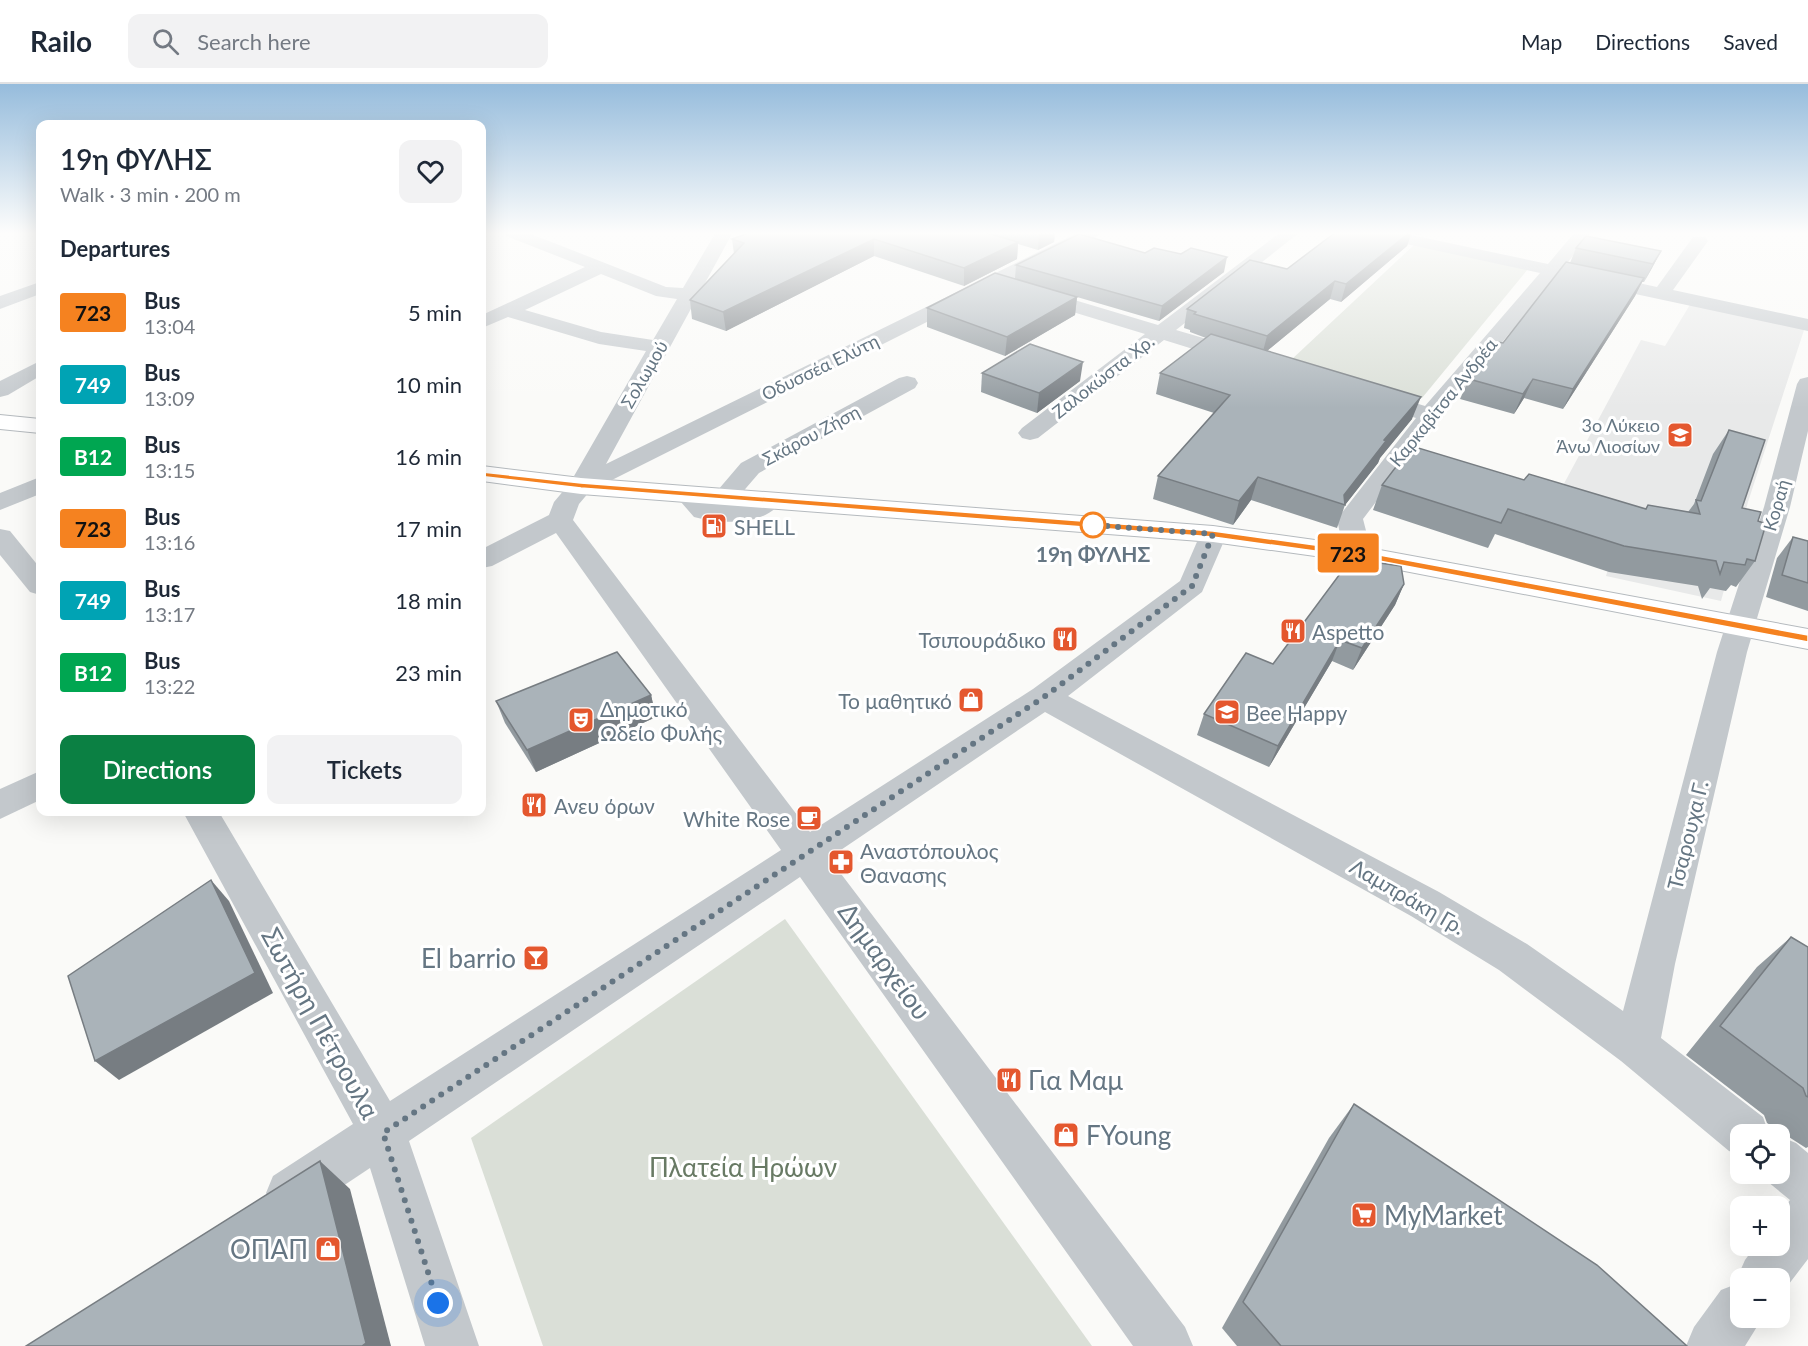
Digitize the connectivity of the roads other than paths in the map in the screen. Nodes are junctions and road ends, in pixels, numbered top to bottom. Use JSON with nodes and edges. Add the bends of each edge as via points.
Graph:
{"nodes":[{"id":1,"x":32,"y":291,"type":"edge"},
{"id":2,"x":547,"y":291,"type":"edge"},
{"id":3,"x":660,"y":291,"type":"edge"},
{"id":4,"x":691,"y":291,"type":"edge"},
{"id":5,"x":972,"y":291,"type":"edge"},
{"id":6,"x":1025,"y":291,"type":"edge"},
{"id":7,"x":1213,"y":291,"type":"edge"},
{"id":8,"x":1534,"y":291,"type":"edge"},
{"id":9,"x":1652,"y":291,"type":"edge"},
{"id":10,"x":1662,"y":293,"type":"joint"},
{"id":11,"x":689,"y":294,"type":"junction"},
{"id":12,"x":0,"y":303,"type":"edge"},
{"id":13,"x":505,"y":310,"type":"junction"},
{"id":14,"x":486,"y":320,"type":"edge"},
{"id":15,"x":1808,"y":325,"type":"edge"},
{"id":16,"x":1160,"y":331,"type":"junction"},
{"id":17,"x":659,"y":347,"type":"junction"},
{"id":18,"x":1261,"y":363,"type":"edge"},
{"id":19,"x":36,"y":369,"type":"edge"},
{"id":20,"x":907,"y":384,"type":"dead end"},
{"id":21,"x":1808,"y":384,"type":"edge"},
{"id":22,"x":0,"y":390,"type":"edge"},
{"id":23,"x":1351,"y":390,"type":"edge"},
{"id":24,"x":1430,"y":415,"type":"junction"},
{"id":25,"x":0,"y":422,"type":"edge"},
{"id":26,"x":36,"y":426,"type":"edge"},
{"id":27,"x":1030,"y":433,"type":"dead end"},
{"id":28,"x":486,"y":474,"type":"edge"},
{"id":29,"x":581,"y":486,"type":"junction"},
{"id":30,"x":36,"y":487,"type":"edge"},
{"id":31,"x":687,"y":494,"type":"junction"},
{"id":32,"x":725,"y":497,"type":"junction"},
{"id":33,"x":770,"y":500,"type":"junction"},
{"id":34,"x":0,"y":501,"type":"edge"},
{"id":35,"x":560,"y":520,"type":"junction"},
{"id":36,"x":1213,"y":534,"type":"junction"},
{"id":37,"x":0,"y":537,"type":"edge"},
{"id":38,"x":1358,"y":554,"type":"junction"},
{"id":39,"x":486,"y":558,"type":"edge"},
{"id":40,"x":36,"y":581,"type":"edge"},
{"id":41,"x":1740,"y":624,"type":"junction"},
{"id":42,"x":1808,"y":639,"type":"edge"},
{"id":43,"x":1044,"y":697,"type":"junction"},
{"id":44,"x":36,"y":786,"type":"edge"},
{"id":45,"x":0,"y":805,"type":"edge"},
{"id":46,"x":203,"y":816,"type":"edge"},
{"id":47,"x":808,"y":855,"type":"junction"},
{"id":48,"x":1637,"y":1046,"type":"junction"},
{"id":49,"x":1734,"y":1124,"type":"edge"},
{"id":50,"x":383,"y":1133,"type":"junction"},
{"id":51,"x":1790,"y":1169,"type":"edge"},
{"id":52,"x":1808,"y":1183,"type":"edge"},
{"id":53,"x":263,"y":1210,"type":"edge"},
{"id":54,"x":1808,"y":1217,"type":"edge"},
{"id":55,"x":1770,"y":1268,"type":"edge"},
{"id":56,"x":1730,"y":1323,"type":"edge"},
{"id":57,"x":452,"y":1346,"type":"edge"},
{"id":58,"x":1166,"y":1346,"type":"edge"},
{"id":59,"x":1713,"y":1346,"type":"edge"}],
"edges":[{"from":1,"to":12,"type":"street"},
{"from":2,"to":13,"type":"street"},
{"from":3,"to":11,"type":"street"},
{"from":4,"to":11,"type":"street","name":"Σολωμού"},
{"from":5,"to":29,"type":"street","name":"Οδυσσέα Ελύτη"},
{"from":6,"to":16,"type":"street"},
{"from":7,"to":16,"type":"street","name":"Ζαλοκώστα Χρ."},
{"from":8,"to":24,"type":"street","name":"Καρκαβίτσα Ανδρέα"},
{"from":9,"to":10,"type":"street"},
{"from":10,"to":15,"type":"street"},
{"from":11,"to":17,"type":"street","name":"Σολωμού"},
{"from":13,"to":14,"type":"street"},
{"from":13,"to":17,"type":"street","via":[[599,338]]},
{"from":16,"to":18,"type":"street"},
{"from":16,"to":27,"type":"street","name":"Ζαλοκώστα Χρ."},
{"from":17,"to":29,"type":"street","name":"Σολωμού"},
{"from":19,"to":22,"type":"street"},
{"from":20,"to":32,"type":"street","name":"Σκάρου Ζήση","via":[[750,468]]},
{"from":21,"to":41,"type":"street","name":"Κοραή","via":[[1777,507]]},
{"from":23,"to":24,"type":"street"},
{"from":24,"to":38,"type":"street","name":"Καρκαβίτσα Ανδρέα","via":[[1350,519]]},
{"from":25,"to":26,"type":"main road"},
{"from":28,"to":29,"type":"main road"},
{"from":29,"to":31,"type":"main road"},
{"from":29,"to":35,"type":"street","name":"Σολωμού","via":[[567,502]]},
{"from":30,"to":34,"type":"street"},
{"from":31,"to":32,"type":"main road"},
{"from":31,"to":33,"type":"street","via":[[702,511],[752,513]]},
{"from":32,"to":33,"type":"main road"},
{"from":33,"to":36,"type":"main road"},
{"from":35,"to":39,"type":"street"},
{"from":35,"to":47,"type":"street","name":"Δημαρχείου"},
{"from":36,"to":38,"type":"main road"},
{"from":36,"to":43,"type":"street","via":[[1192,586]]},
{"from":37,"to":40,"type":"street"},
{"from":38,"to":41,"type":"main road"},
{"from":41,"to":42,"type":"main road"},
{"from":41,"to":48,"type":"street","name":"Τσαρουχα Γ."},
{"from":43,"to":47,"type":"street"},
{"from":43,"to":48,"type":"street","name":"Λαμπράκη Γρ.","via":[[1425,904],[1513,957]]},
{"from":44,"to":45,"type":"street"},
{"from":46,"to":50,"type":"street","name":"Σωτήρη Πέτρουλα"},
{"from":47,"to":50,"type":"street"},
{"from":47,"to":58,"type":"street","name":"Δημαρχείου"},
{"from":48,"to":49,"type":"street","name":"Λαμπράκη Γρ."},
{"from":50,"to":53,"type":"street"},
{"from":50,"to":57,"type":"street","name":"Σωτήρη Πέτρουλα"},
{"from":51,"to":52,"type":"street"},
{"from":54,"to":55,"type":"street"},
{"from":56,"to":59,"type":"street"}]}
